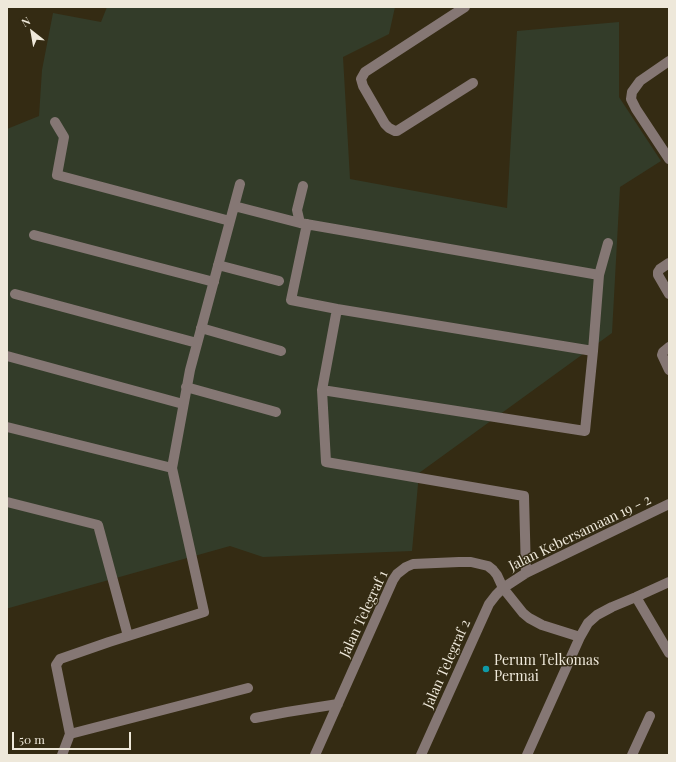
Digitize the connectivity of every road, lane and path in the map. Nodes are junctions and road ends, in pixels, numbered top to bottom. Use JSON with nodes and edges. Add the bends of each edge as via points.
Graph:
{"nodes":[{"id":1,"x":465,"y":7,"type":"edge"},
{"id":2,"x":669,"y":61,"type":"edge"},
{"id":3,"x":473,"y":83,"type":"dead end"},
{"id":4,"x":55,"y":122,"type":"dead end"},
{"id":5,"x":669,"y":159,"type":"edge"},
{"id":6,"x":240,"y":184,"type":"dead end"},
{"id":7,"x":303,"y":186,"type":"dead end"},
{"id":8,"x":234,"y":206,"type":"junction"},
{"id":9,"x":230,"y":221,"type":"junction"},
{"id":10,"x":304,"y":223,"type":"junction"},
{"id":11,"x":34,"y":235,"type":"dead end"},
{"id":12,"x":608,"y":243,"type":"dead end"},
{"id":13,"x":669,"y":262,"type":"edge"},
{"id":14,"x":218,"y":264,"type":"junction"},
{"id":15,"x":599,"y":275,"type":"junction"},
{"id":16,"x":214,"y":282,"type":"junction"},
{"id":17,"x":279,"y":282,"type":"dead end"},
{"id":18,"x":15,"y":294,"type":"dead end"},
{"id":19,"x":669,"y":294,"type":"edge"},
{"id":20,"x":337,"y":309,"type":"junction"},
{"id":21,"x":201,"y":328,"type":"junction"},
{"id":22,"x":197,"y":343,"type":"junction"},
{"id":23,"x":669,"y":347,"type":"edge"},
{"id":24,"x":281,"y":351,"type":"dead end"},
{"id":25,"x":593,"y":351,"type":"junction"},
{"id":26,"x":7,"y":356,"type":"edge"},
{"id":27,"x":669,"y":370,"type":"edge"},
{"id":28,"x":186,"y":387,"type":"junction"},
{"id":29,"x":322,"y":390,"type":"junction"},
{"id":30,"x":183,"y":404,"type":"junction"},
{"id":31,"x":276,"y":412,"type":"dead end"},
{"id":32,"x":7,"y":427,"type":"edge"},
{"id":33,"x":172,"y":468,"type":"junction"},
{"id":34,"x":7,"y":502,"type":"edge"},
{"id":35,"x":669,"y":504,"type":"edge"},
{"id":36,"x":526,"y":573,"type":"junction"},
{"id":37,"x":669,"y":582,"type":"edge"},
{"id":38,"x":503,"y":588,"type":"junction"},
{"id":39,"x":636,"y":598,"type":"junction"},
{"id":40,"x":128,"y":636,"type":"junction"},
{"id":41,"x":580,"y":637,"type":"junction"},
{"id":42,"x":669,"y":653,"type":"edge"},
{"id":43,"x":248,"y":688,"type":"dead end"},
{"id":44,"x":338,"y":704,"type":"junction"},
{"id":45,"x":650,"y":716,"type":"dead end"},
{"id":46,"x":255,"y":718,"type":"dead end"},
{"id":47,"x":70,"y":734,"type":"junction"},
{"id":48,"x":62,"y":755,"type":"edge"},
{"id":49,"x":315,"y":755,"type":"edge"},
{"id":50,"x":421,"y":755,"type":"edge"},
{"id":51,"x":528,"y":755,"type":"edge"},
{"id":52,"x":632,"y":755,"type":"edge"}],
"edges":[{"from":1,"to":3,"type":"street","via":[[365,72],[361,79],[385,124],[395,131]]},
{"from":2,"to":5,"type":"street","via":[[640,81],[632,92],[631,99]]},
{"from":4,"to":9,"type":"street","via":[[64,137],[57,175]]},
{"from":6,"to":8,"type":"street"},
{"from":7,"to":10,"type":"street","via":[[297,210]]},
{"from":8,"to":9,"type":"street"},
{"from":8,"to":10,"type":"street"},
{"from":9,"to":14,"type":"street"},
{"from":10,"to":15,"type":"street"},
{"from":10,"to":20,"type":"street","via":[[291,300]]},
{"from":11,"to":16,"type":"street"},
{"from":12,"to":15,"type":"street"},
{"from":13,"to":19,"type":"street","via":[[658,272]]},
{"from":14,"to":16,"type":"street"},
{"from":14,"to":17,"type":"street"},
{"from":15,"to":25,"type":"street"},
{"from":16,"to":21,"type":"street"},
{"from":18,"to":22,"type":"street"},
{"from":20,"to":25,"type":"street"},
{"from":20,"to":29,"type":"street"},
{"from":21,"to":22,"type":"street"},
{"from":21,"to":24,"type":"street"},
{"from":22,"to":28,"type":"street"},
{"from":23,"to":27,"type":"street","via":[[662,355]]},
{"from":25,"to":29,"type":"street","via":[[585,431]]},
{"from":26,"to":30,"type":"street"},
{"from":28,"to":30,"type":"street"},
{"from":28,"to":31,"type":"street"},
{"from":29,"to":36,"type":"street","via":[[326,462],[524,496]]},
{"from":30,"to":33,"type":"street"},
{"from":32,"to":33,"type":"street"},
{"from":33,"to":40,"type":"street","via":[[204,612]]},
{"from":34,"to":40,"type":"street","via":[[98,525]]},
{"from":35,"to":36,"type":"street","name":"Jalan Kebersamaan 19 - 2"},
{"from":36,"to":38,"type":"street","name":"Jalan Kebersamaan 19 - 2"},
{"from":37,"to":39,"type":"street"},
{"from":38,"to":41,"type":"street","name":"Jalan Telegraf 1","via":[[529,618],[542,625]]},
{"from":38,"to":44,"type":"street","name":"Jalan Telegraf 1","via":[[493,570],[488,566],[471,562],[413,564],[401,570],[393,580]]},
{"from":38,"to":50,"type":"street","name":"Jalan Telegraf 2","via":[[489,604]]},
{"from":39,"to":41,"type":"street","via":[[597,616],[588,623]]},
{"from":39,"to":42,"type":"street"},
{"from":40,"to":47,"type":"street","via":[[60,659],[56,665]]},
{"from":41,"to":51,"type":"street"},
{"from":43,"to":47,"type":"street"},
{"from":44,"to":46,"type":"street"},
{"from":44,"to":49,"type":"street","name":"Jalan Telegraf 1"},
{"from":45,"to":52,"type":"street"},
{"from":47,"to":48,"type":"street"}]}
